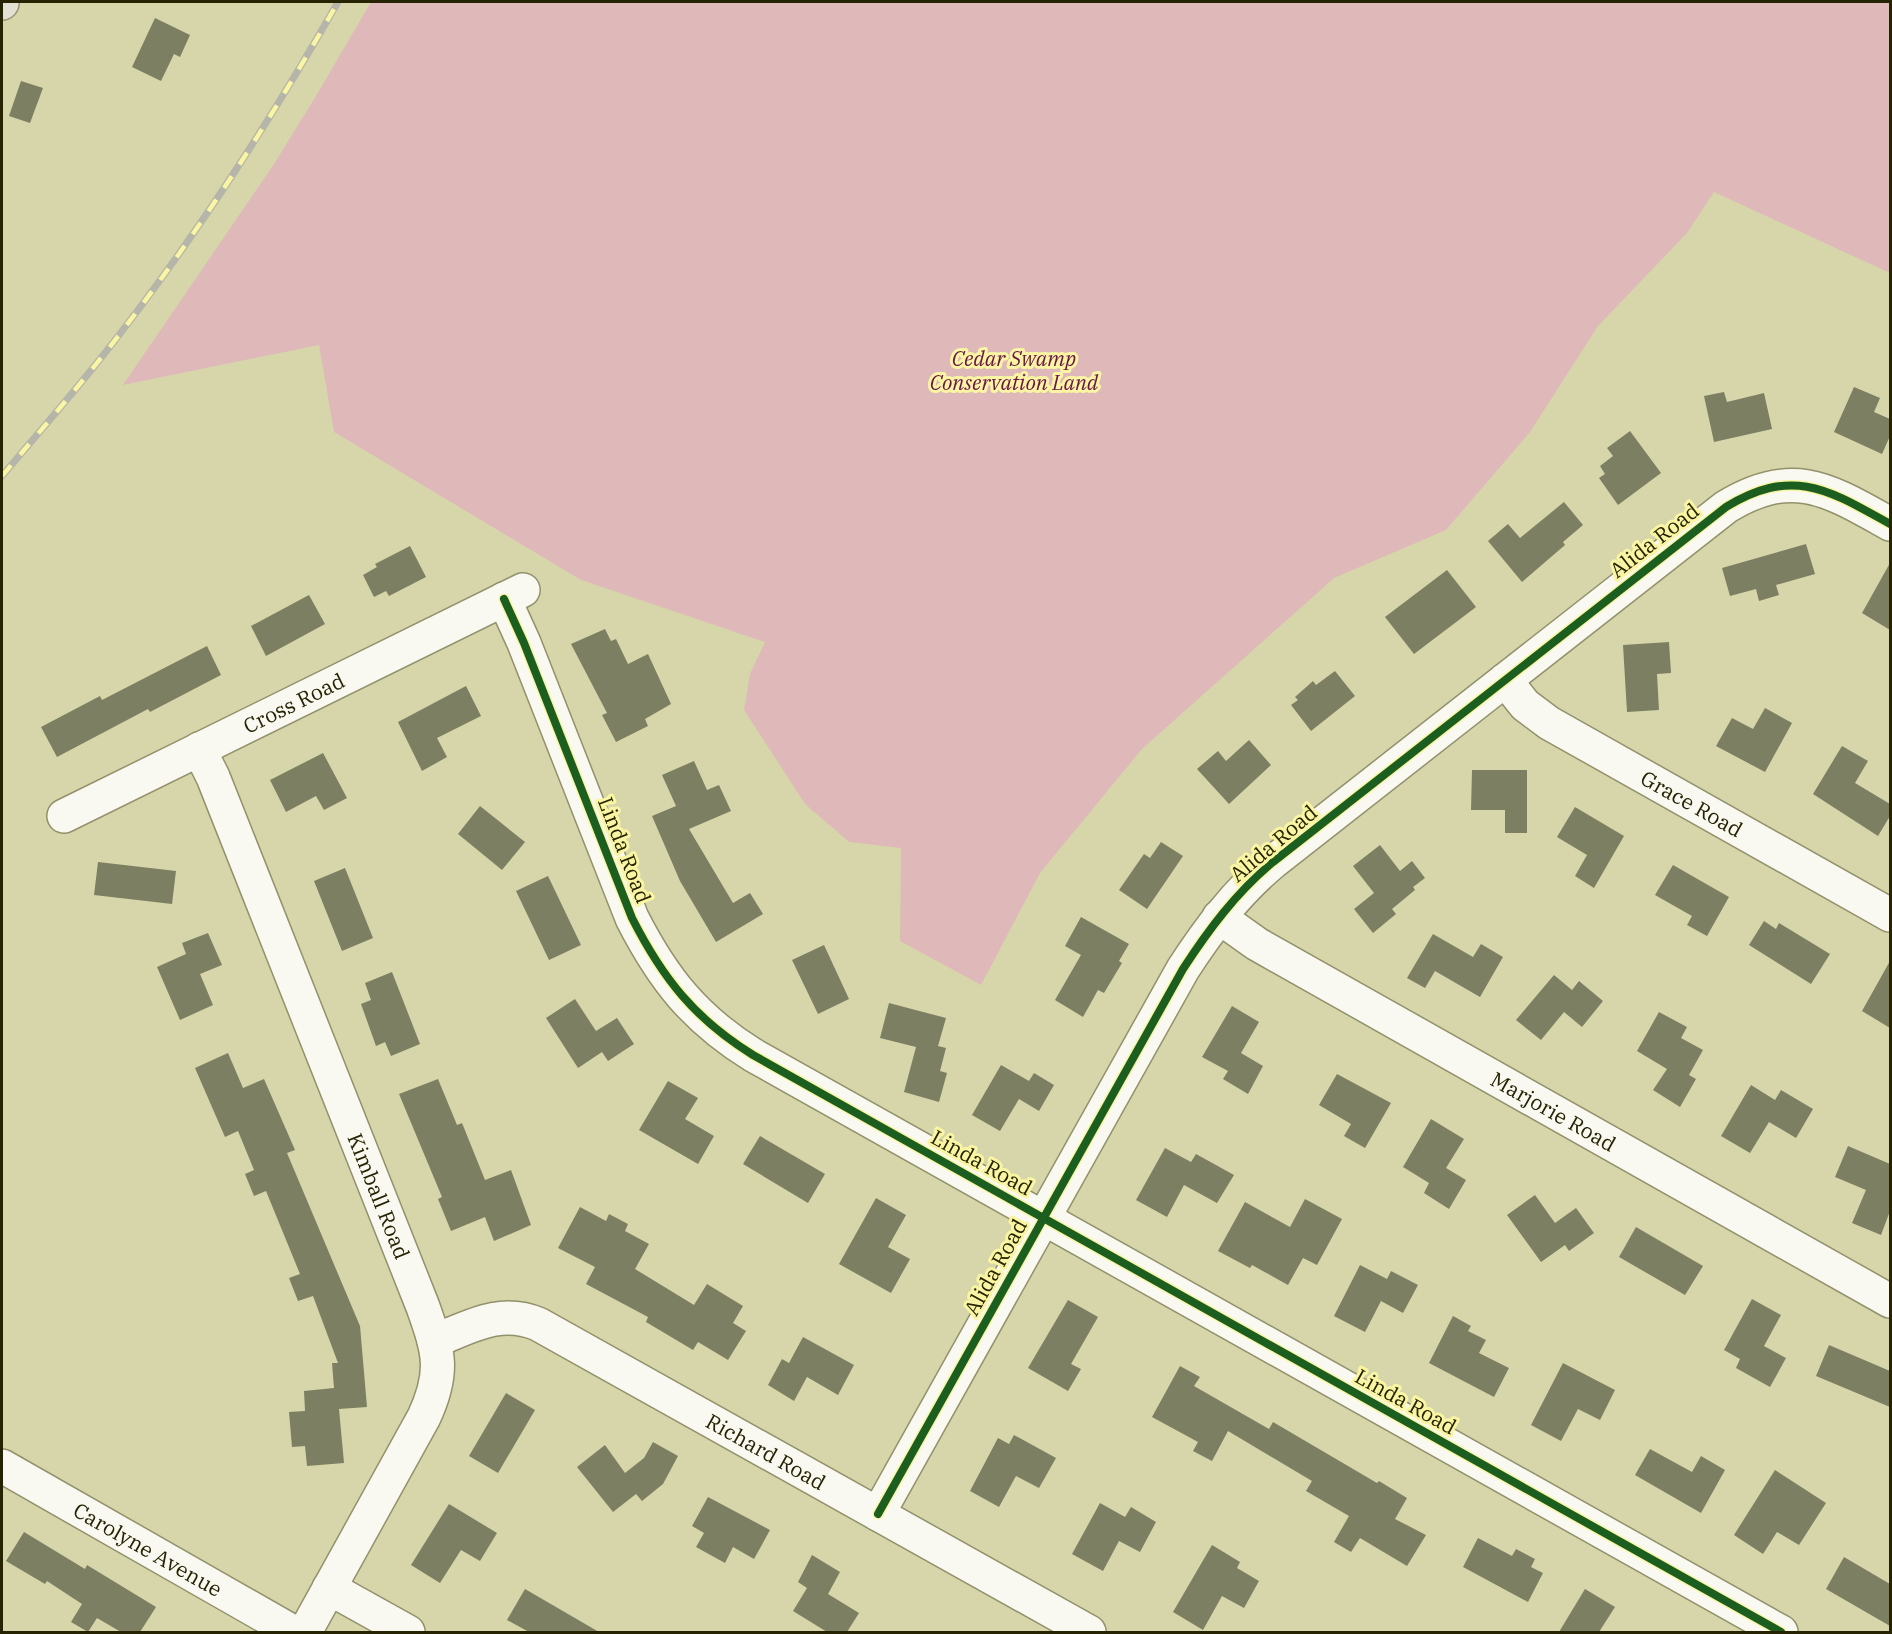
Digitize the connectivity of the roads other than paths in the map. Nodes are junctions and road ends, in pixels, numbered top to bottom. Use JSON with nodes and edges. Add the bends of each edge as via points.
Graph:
{"nodes":[{"id":1,"x":1890,"y":524,"type":"edge"},
{"id":2,"x":514,"y":594,"type":"joint"},
{"id":3,"x":1505,"y":680,"type":"junction"},
{"id":4,"x":199,"y":749,"type":"junction"},
{"id":5,"x":64,"y":816,"type":"dead end"},
{"id":6,"x":1890,"y":915,"type":"edge"},
{"id":7,"x":1219,"y":916,"type":"junction"},
{"id":8,"x":1044,"y":1217,"type":"junction"},
{"id":9,"x":1890,"y":1302,"type":"edge"},
{"id":10,"x":435,"y":1341,"type":"junction"},
{"id":11,"x":2,"y":1466,"type":"edge"},
{"id":12,"x":878,"y":1514,"type":"junction"},
{"id":13,"x":329,"y":1588,"type":"junction"},
{"id":14,"x":293,"y":1632,"type":"edge"},
{"id":15,"x":305,"y":1632,"type":"edge"},
{"id":16,"x":408,"y":1632,"type":"edge"},
{"id":17,"x":1089,"y":1632,"type":"edge"},
{"id":18,"x":1781,"y":1632,"type":"edge"}],
"edges":[{"from":1,"to":3,"type":"street","name":"Alida Road","via":[[1820,489],[1792,485],[1751,493],[1726,507]]},
{"from":2,"to":4,"type":"street","name":"Cross Road"},
{"from":2,"to":8,"type":"street","name":"Linda Road","via":[[525,643],[632,918],[652,956],[688,1004],[753,1055]]},
{"from":3,"to":6,"type":"street","name":"Grace Road","via":[[1525,705],[1549,723]]},
{"from":3,"to":7,"type":"street","name":"Alida Road","via":[[1273,862]]},
{"from":4,"to":5,"type":"street","name":"Cross Road"},
{"from":4,"to":10,"type":"street","name":"Kimball Road"},
{"from":7,"to":8,"type":"street","name":"Alida Road","via":[[1183,969]]},
{"from":7,"to":9,"type":"street","name":"Marjorie Road","via":[[1257,944]]},
{"from":8,"to":12,"type":"street","name":"Alida Road"},
{"from":8,"to":18,"type":"street","name":"Linda Road"},
{"from":10,"to":12,"type":"street","name":"Richard Road","via":[[490,1319],[527,1319]]},
{"from":10,"to":13,"type":"street","name":"Kimball Road","via":[[438,1373],[431,1402]]},
{"from":11,"to":14,"type":"street","name":"Carolyne Avenue"},
{"from":12,"to":17,"type":"street","name":"Richard Road"},
{"from":13,"to":15,"type":"street","name":"Kimball Road"},
{"from":13,"to":16,"type":"street"}]}
